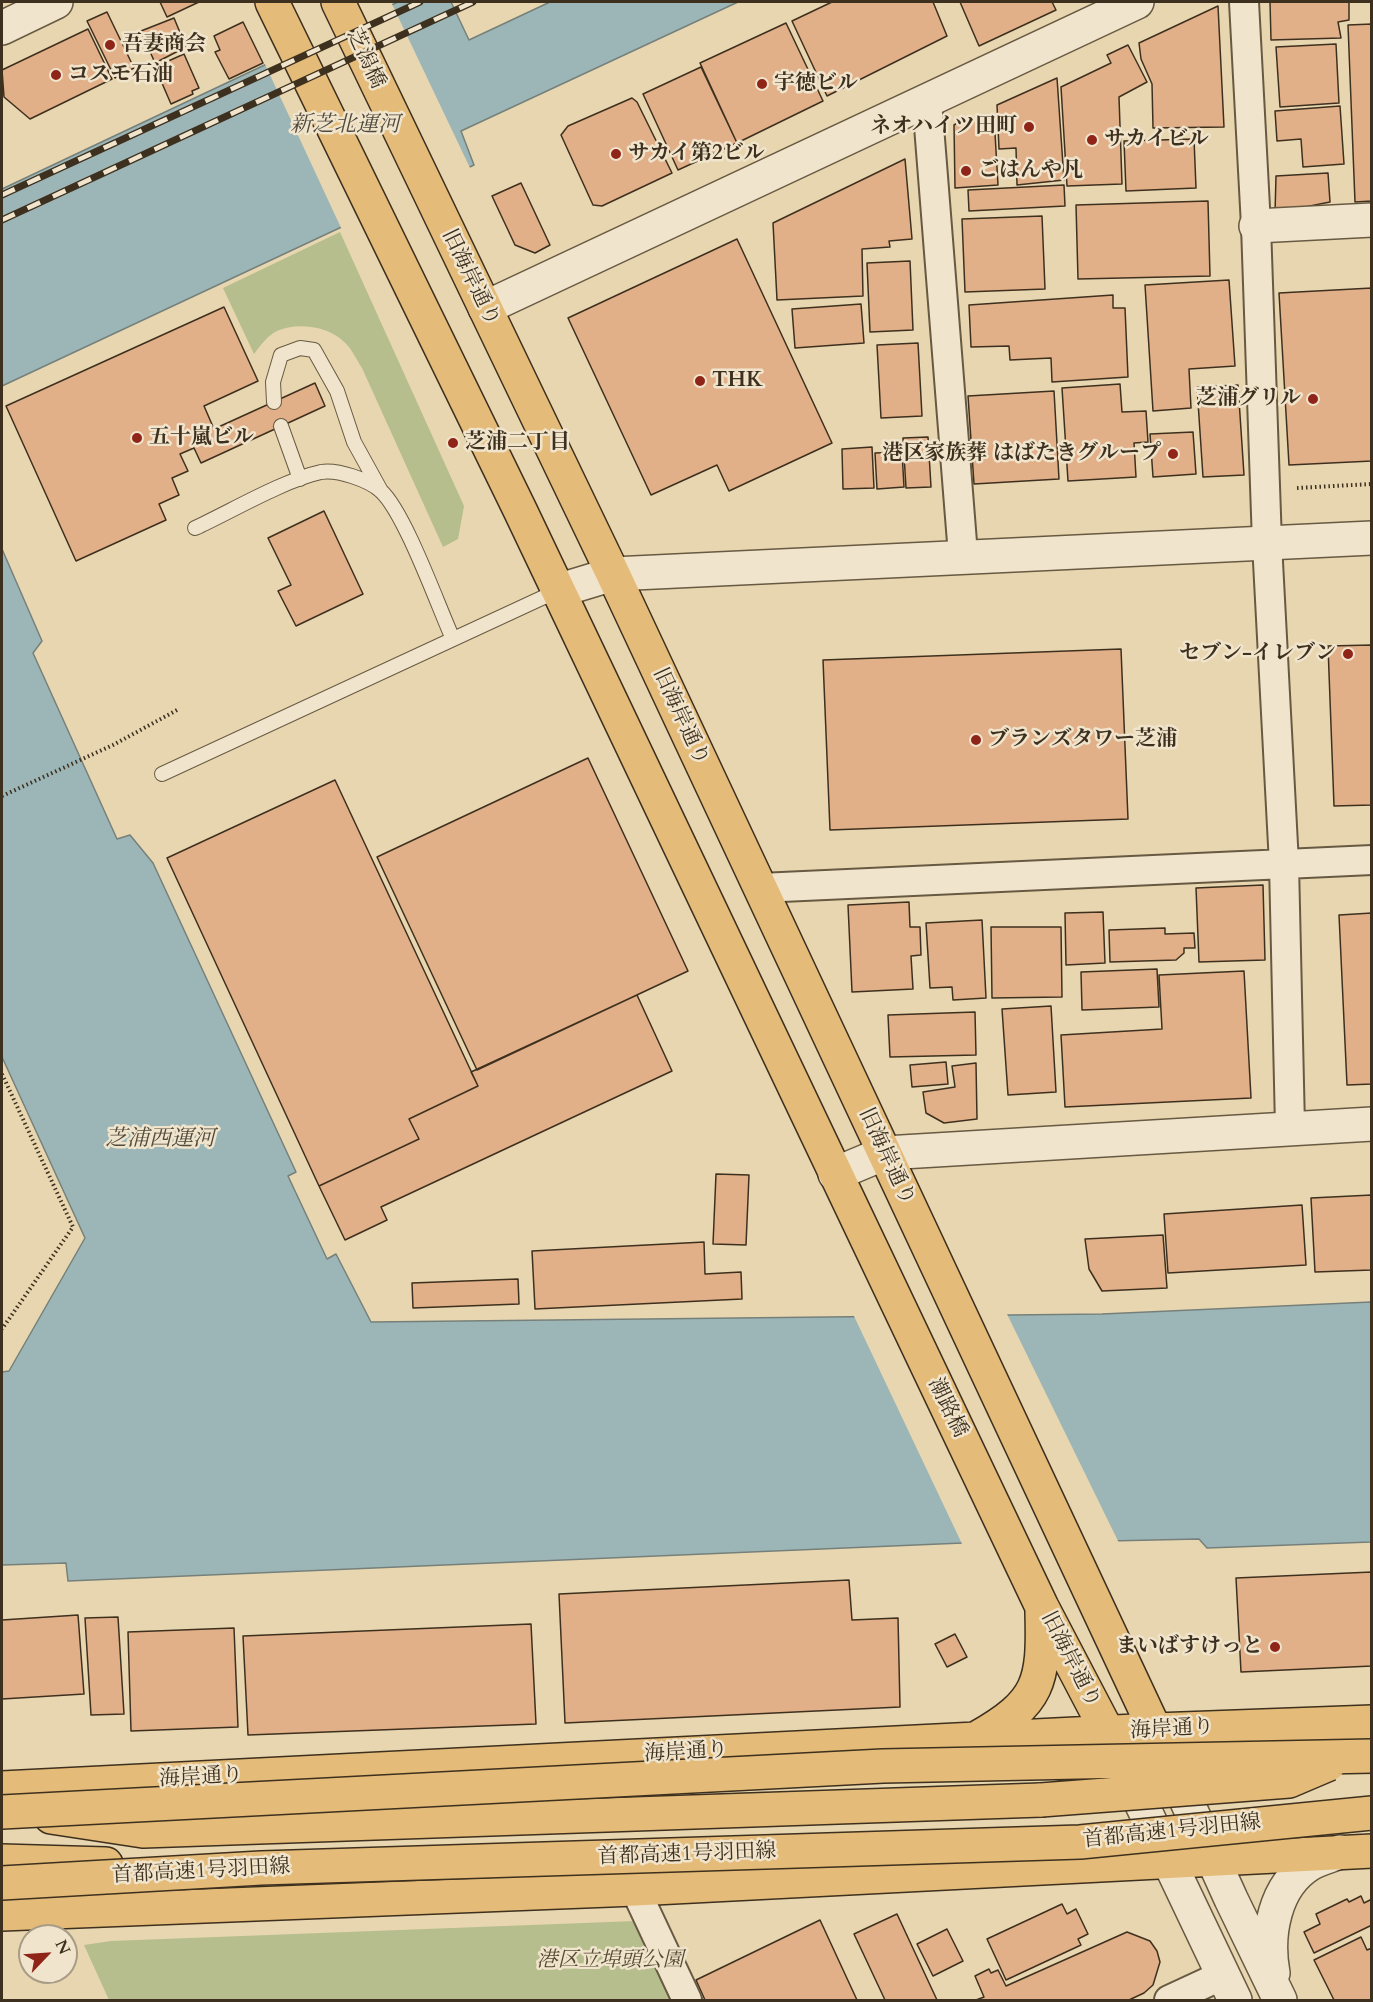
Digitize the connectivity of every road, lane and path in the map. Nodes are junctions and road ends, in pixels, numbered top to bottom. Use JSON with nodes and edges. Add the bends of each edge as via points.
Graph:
{"nodes":[{"id":1,"x":56,"y":2,"type":"edge"},
{"id":2,"x":272,"y":2,"type":"edge"},
{"id":3,"x":1137,"y":2,"type":"edge"},
{"id":4,"x":1244,"y":2,"type":"edge"},
{"id":5,"x":339,"y":4,"type":"edge"},
{"id":6,"x":2,"y":28,"type":"edge"},
{"id":7,"x":927,"y":101,"type":"junction"},
{"id":8,"x":436,"y":209,"type":"joint"},
{"id":9,"x":1371,"y":220,"type":"edge"},
{"id":10,"x":1256,"y":226,"type":"junction"},
{"id":11,"x":485,"y":308,"type":"junction"},
{"id":12,"x":274,"y":402,"type":"dead end"},
{"id":13,"x":280,"y":426,"type":"dead end"},
{"id":14,"x":300,"y":479,"type":"junction"},
{"id":15,"x":1371,"y":484,"type":"edge"},
{"id":16,"x":1295,"y":488,"type":"dead end"},
{"id":17,"x":381,"y":491,"type":"junction"},
{"id":18,"x":195,"y":528,"type":"dead end"},
{"id":19,"x":1371,"y":538,"type":"edge"},
{"id":20,"x":1267,"y":543,"type":"junction"},
{"id":21,"x":963,"y":555,"type":"junction"},
{"id":22,"x":613,"y":574,"type":"junction"},
{"id":23,"x":557,"y":591,"type":"junction"},
{"id":24,"x":453,"y":639,"type":"junction"},
{"id":25,"x":179,"y":710,"type":"dead end"},
{"id":26,"x":162,"y":774,"type":"dead end"},
{"id":27,"x":2,"y":796,"type":"edge"},
{"id":28,"x":1371,"y":860,"type":"edge"},
{"id":29,"x":1284,"y":864,"type":"junction"},
{"id":30,"x":760,"y":888,"type":"junction"},
{"id":31,"x":2,"y":1074,"type":"edge"},
{"id":32,"x":1371,"y":1124,"type":"edge"},
{"id":33,"x":1290,"y":1126,"type":"junction"},
{"id":34,"x":885,"y":1153,"type":"junction"},
{"id":35,"x":835,"y":1174,"type":"junction"},
{"id":36,"x":2,"y":1329,"type":"edge"},
{"id":37,"x":1038,"y":1598,"type":"junction"},
{"id":38,"x":1371,"y":1722,"type":"edge"},
{"id":39,"x":1155,"y":1730,"type":"junction"},
{"id":40,"x":1107,"y":1733,"type":"junction"},
{"id":41,"x":976,"y":1739,"type":"junction"},
{"id":42,"x":1358,"y":1757,"type":"edge"},
{"id":43,"x":2,"y":1788,"type":"edge"},
{"id":44,"x":2,"y":1811,"type":"edge"},
{"id":45,"x":1371,"y":1813,"type":"edge"},
{"id":46,"x":1356,"y":1852,"type":"edge"},
{"id":47,"x":1212,"y":1858,"type":"junction"},
{"id":48,"x":2,"y":1861,"type":"edge"},
{"id":49,"x":1169,"y":1861,"type":"junction"},
{"id":50,"x":261,"y":1868,"type":"junction"},
{"id":51,"x":2,"y":1882,"type":"edge"},
{"id":52,"x":635,"y":1889,"type":"junction"},
{"id":53,"x":2,"y":1914,"type":"edge"},
{"id":54,"x":1229,"y":1988,"type":"edge"},
{"id":55,"x":687,"y":2001,"type":"edge"},
{"id":56,"x":1169,"y":2001,"type":"edge"},
{"id":57,"x":1281,"y":2001,"type":"edge"}],
"edges":[{"from":1,"to":6,"type":"street"},
{"from":2,"to":23,"type":"main road"},
{"from":3,"to":7,"type":"street"},
{"from":4,"to":10,"type":"street"},
{"from":5,"to":8,"type":"main road","name":"芝潟橋"},
{"from":7,"to":11,"type":"street"},
{"from":7,"to":21,"type":"street"},
{"from":8,"to":11,"type":"main road","name":"旧海岸通り"},
{"from":9,"to":10,"type":"street"},
{"from":10,"to":20,"type":"street"},
{"from":11,"to":22,"type":"main road","name":"旧海岸通り"},
{"from":12,"to":17,"type":"lane","via":[[273,382],[280,355],[300,348],[314,350],[337,391],[354,442]]},
{"from":13,"to":14,"type":"lane"},
{"from":14,"to":17,"type":"lane","via":[[323,472],[365,482]]},
{"from":14,"to":18,"type":"lane"},
{"from":15,"to":16,"type":"path"},
{"from":17,"to":24,"type":"lane","via":[[397,513]]},
{"from":19,"to":20,"type":"street"},
{"from":20,"to":21,"type":"street"},
{"from":20,"to":29,"type":"street"},
{"from":21,"to":22,"type":"street"},
{"from":22,"to":23,"type":"street"},
{"from":22,"to":30,"type":"main road","name":"旧海岸通り"},
{"from":23,"to":24,"type":"lane"},
{"from":23,"to":35,"type":"main road"},
{"from":24,"to":26,"type":"lane"},
{"from":25,"to":27,"type":"path"},
{"from":28,"to":29,"type":"street"},
{"from":29,"to":30,"type":"street"},
{"from":29,"to":33,"type":"street"},
{"from":30,"to":34,"type":"main road","name":"旧海岸通り"},
{"from":31,"to":36,"type":"path","via":[[73,1227]]},
{"from":32,"to":33,"type":"street"},
{"from":33,"to":34,"type":"street"},
{"from":34,"to":35,"type":"street"},
{"from":34,"to":39,"type":"main road","name":"旧海岸通り"},
{"from":35,"to":37,"type":"main road","name":"潮路橋"},
{"from":37,"to":40,"type":"main road","name":"旧海岸通り"},
{"from":37,"to":41,"type":"main road","via":[[1041,1676],[1033,1694],[1003,1723]]},
{"from":38,"to":39,"type":"main road","name":"海岸通り"},
{"from":39,"to":40,"type":"main road","name":"海岸通り"},
{"from":39,"to":47,"type":"street"},
{"from":40,"to":41,"type":"main road","name":"海岸通り"},
{"from":40,"to":49,"type":"street"},
{"from":41,"to":43,"type":"main road","name":"海岸通り"},
{"from":42,"to":44,"type":"main road","bridge":true,"via":[[883,1766]]},
{"from":42,"to":44,"type":"main road","bridge":true,"via":[[1289,1781],[1041,1800],[143,1831]]},
{"from":45,"to":50,"type":"main road","name":"首都高速1号羽田線","bridge":true,"via":[[1080,1842]]},
{"from":46,"to":47,"type":"main road"},
{"from":46,"to":57,"type":"street","via":[[1310,1864],[1292,1879],[1276,1908],[1270,1956]]},
{"from":47,"to":49,"type":"main road"},
{"from":47,"to":57,"type":"street"},
{"from":48,"to":50,"type":"main road","bridge":true},
{"from":49,"to":52,"type":"main road"},
{"from":49,"to":54,"type":"street"},
{"from":50,"to":51,"type":"main road","name":"首都高速1号羽田線","bridge":true},
{"from":52,"to":53,"type":"main road"},
{"from":52,"to":55,"type":"street"},
{"from":54,"to":56,"type":"street"}]}
